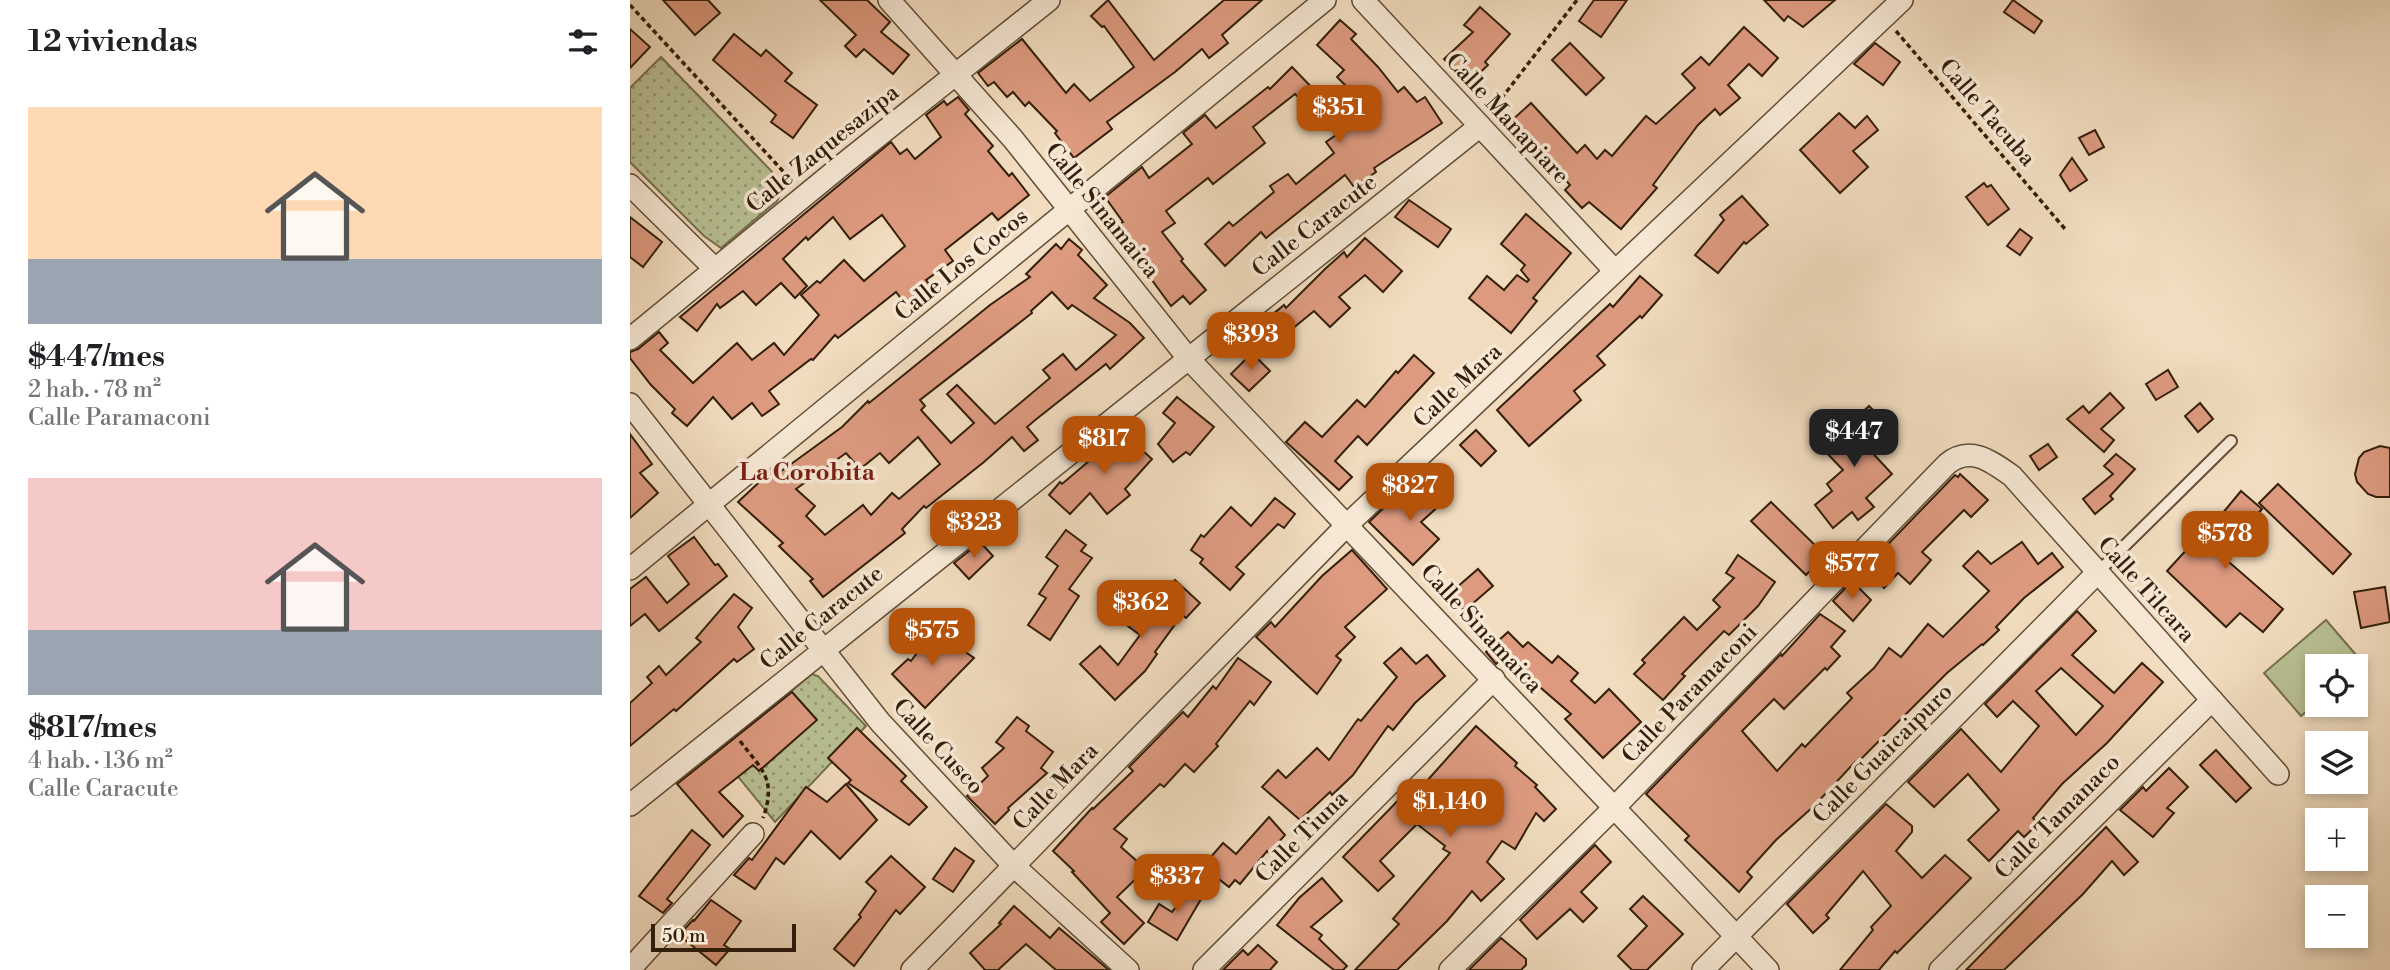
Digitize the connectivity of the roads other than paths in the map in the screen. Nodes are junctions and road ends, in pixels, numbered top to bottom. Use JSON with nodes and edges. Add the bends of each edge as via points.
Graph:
{"nodes":[{"id":1,"x":889,"y":0,"type":"edge"},
{"id":2,"x":1049,"y":0,"type":"edge"},
{"id":3,"x":1325,"y":0,"type":"edge"},
{"id":4,"x":1363,"y":0,"type":"edge"},
{"id":5,"x":1902,"y":0,"type":"edge"},
{"id":6,"x":955,"y":74,"type":"junction"},
{"id":7,"x":1480,"y":126,"type":"junction"},
{"id":8,"x":630,"y":185,"type":"edge"},
{"id":9,"x":1069,"y":209,"type":"junction"},
{"id":10,"x":715,"y":270,"type":"junction"},
{"id":11,"x":1615,"y":271,"type":"junction"},
{"id":12,"x":630,"y":340,"type":"edge"},
{"id":13,"x":1188,"y":358,"type":"junction"},
{"id":14,"x":630,"y":404,"type":"edge"},
{"id":15,"x":2231,"y":441,"type":"dead end"},
{"id":16,"x":1966,"y":454,"type":"joint"},
{"id":17,"x":708,"y":504,"type":"junction"},
{"id":18,"x":1348,"y":524,"type":"junction"},
{"id":19,"x":630,"y":569,"type":"edge"},
{"id":20,"x":2098,"y":573,"type":"junction"},
{"id":21,"x":822,"y":650,"type":"junction"},
{"id":22,"x":1494,"y":679,"type":"junction"},
{"id":23,"x":2212,"y":700,"type":"junction"},
{"id":24,"x":2278,"y":774,"type":"dead end"},
{"id":25,"x":630,"y":805,"type":"edge"},
{"id":26,"x":1615,"y":807,"type":"junction"},
{"id":27,"x":752,"y":834,"type":"road end"},
{"id":28,"x":1014,"y":866,"type":"junction"},
{"id":29,"x":1737,"y":936,"type":"junction"},
{"id":30,"x":630,"y":969,"type":"edge"},
{"id":31,"x":912,"y":970,"type":"edge"},
{"id":32,"x":1128,"y":970,"type":"edge"},
{"id":33,"x":1204,"y":970,"type":"edge"},
{"id":34,"x":1450,"y":970,"type":"edge"},
{"id":35,"x":1703,"y":970,"type":"edge"},
{"id":36,"x":1768,"y":970,"type":"edge"},
{"id":37,"x":1940,"y":970,"type":"edge"}],
"edges":[{"from":1,"to":6,"type":"street","name":"Calle Sinamaica"},
{"from":2,"to":6,"type":"street","name":"Calle Zaquesazipa"},
{"from":3,"to":9,"type":"street","name":"Calle Los Cocos"},
{"from":4,"to":7,"type":"street","name":"Calle Manapiare"},
{"from":5,"to":11,"type":"street","name":"Calle Mara"},
{"from":6,"to":9,"type":"street","name":"Calle Sinamaica"},
{"from":6,"to":10,"type":"street","name":"Calle Zaquesazipa"},
{"from":7,"to":11,"type":"street","name":"Calle Manapiare"},
{"from":7,"to":13,"type":"street","name":"Calle Caracute"},
{"from":8,"to":10,"type":"street"},
{"from":9,"to":13,"type":"street","name":"Calle Sinamaica"},
{"from":9,"to":17,"type":"street","name":"Calle Los Cocos"},
{"from":10,"to":12,"type":"street","name":"Calle Zaquesazipa"},
{"from":11,"to":18,"type":"street","name":"Calle Mara"},
{"from":13,"to":18,"type":"street","name":"Calle Sinamaica"},
{"from":13,"to":21,"type":"street","name":"Calle Caracute"},
{"from":14,"to":17,"type":"street","name":"Calle Cusco"},
{"from":15,"to":20,"type":"lane"},
{"from":16,"to":20,"type":"street","name":"Calle Tilcara","via":[[1987,459],[2011,477]]},
{"from":16,"to":26,"type":"street","name":"Calle Paramaconi","via":[[1947,464]]},
{"from":17,"to":19,"type":"street","name":"Calle Los Cocos"},
{"from":17,"to":21,"type":"street","name":"Calle Cusco"},
{"from":18,"to":22,"type":"street","name":"Calle Sinamaica"},
{"from":18,"to":28,"type":"street","name":"Calle Mara"},
{"from":20,"to":23,"type":"street","name":"Calle Tilcara"},
{"from":20,"to":29,"type":"street","name":"Calle Guaicaipuro"},
{"from":21,"to":25,"type":"street","name":"Calle Caracute"},
{"from":21,"to":28,"type":"street","name":"Calle Cusco","via":[[880,722]]},
{"from":22,"to":26,"type":"street","name":"Calle Sinamaica"},
{"from":22,"to":33,"type":"street","name":"Calle Tiuna"},
{"from":23,"to":24,"type":"street","name":"Calle Tilcara"},
{"from":23,"to":37,"type":"street","name":"Calle Tamanaco"},
{"from":26,"to":29,"type":"street","name":"Calle Sinamaica"},
{"from":26,"to":34,"type":"street","name":"Calle Paramaconi"},
{"from":27,"to":30,"type":"street"},
{"from":28,"to":31,"type":"street","name":"Calle Mara"},
{"from":28,"to":32,"type":"street","name":"Calle Cusco"},
{"from":29,"to":35,"type":"street","name":"Calle Guaicaipuro"},
{"from":29,"to":36,"type":"street","name":"Calle Sinamaica"}]}
